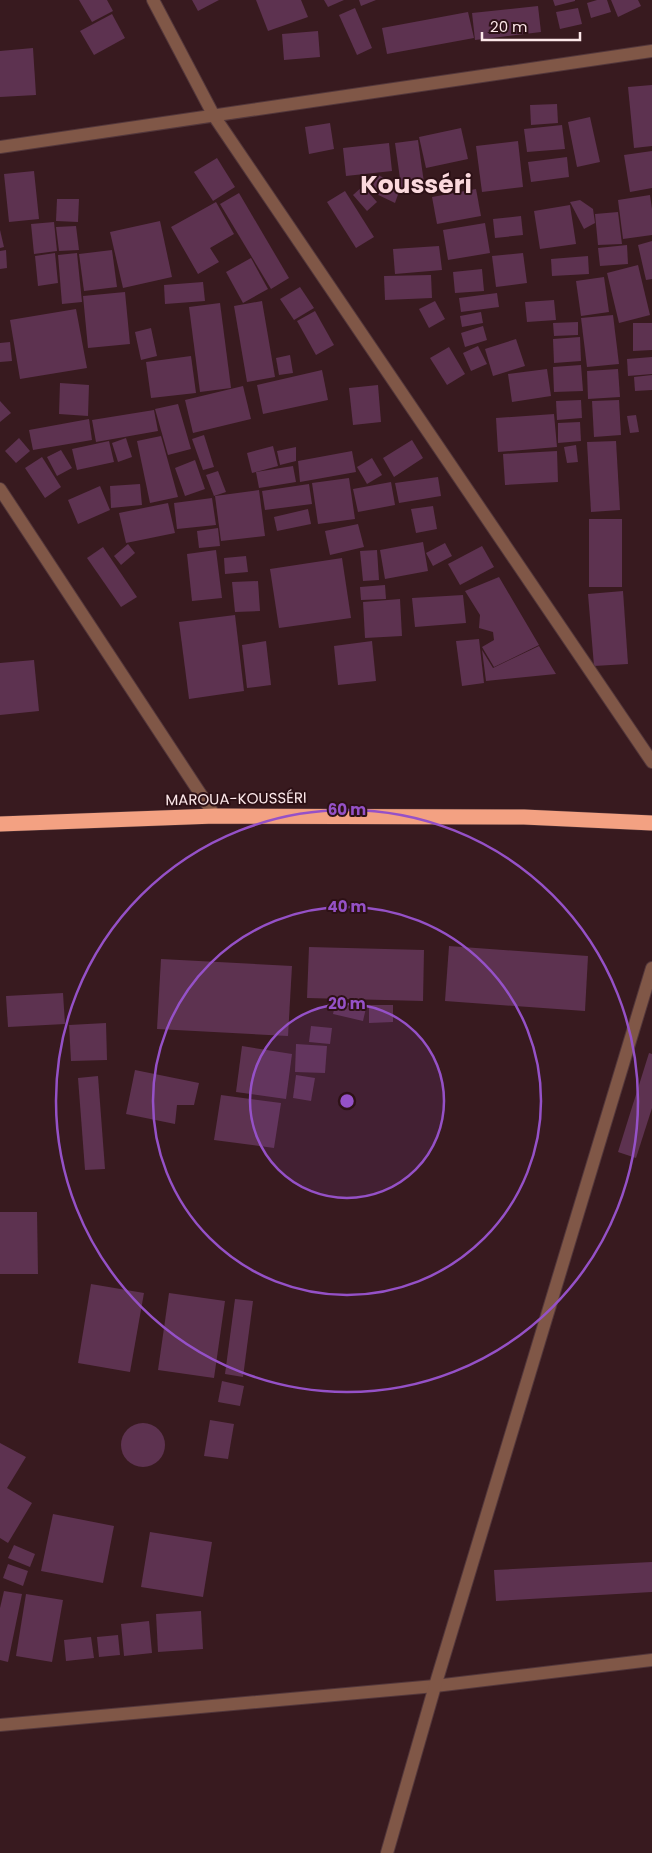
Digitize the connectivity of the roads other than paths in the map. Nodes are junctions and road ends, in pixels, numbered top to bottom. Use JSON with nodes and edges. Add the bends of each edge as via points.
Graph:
{"nodes":[{"id":1,"x":153,"y":0,"type":"edge"},
{"id":2,"x":652,"y":51,"type":"edge"},
{"id":3,"x":214,"y":116,"type":"junction"},
{"id":4,"x":0,"y":148,"type":"edge"},
{"id":5,"x":0,"y":489,"type":"edge"},
{"id":6,"x":652,"y":762,"type":"edge"},
{"id":7,"x":215,"y":816,"type":"junction"},
{"id":8,"x":652,"y":823,"type":"edge"},
{"id":9,"x":0,"y":824,"type":"edge"},
{"id":10,"x":652,"y":968,"type":"edge"},
{"id":11,"x":652,"y":1660,"type":"edge"},
{"id":12,"x":435,"y":1686,"type":"junction"},
{"id":13,"x":0,"y":1725,"type":"edge"},
{"id":14,"x":387,"y":1853,"type":"edge"}],
"edges":[{"from":1,"to":3,"type":"street"},
{"from":2,"to":3,"type":"street"},
{"from":3,"to":4,"type":"street"},
{"from":3,"to":6,"type":"street"},
{"from":5,"to":7,"type":"street"},
{"from":7,"to":8,"type":"highway","name":"MAROUA-KOUSSÉRI","via":[[524,817]]},
{"from":7,"to":9,"type":"highway","name":"MAROUA-KOUSSÉRI"},
{"from":10,"to":12,"type":"street"},
{"from":11,"to":12,"type":"street"},
{"from":12,"to":13,"type":"street"},
{"from":12,"to":14,"type":"street"}]}
